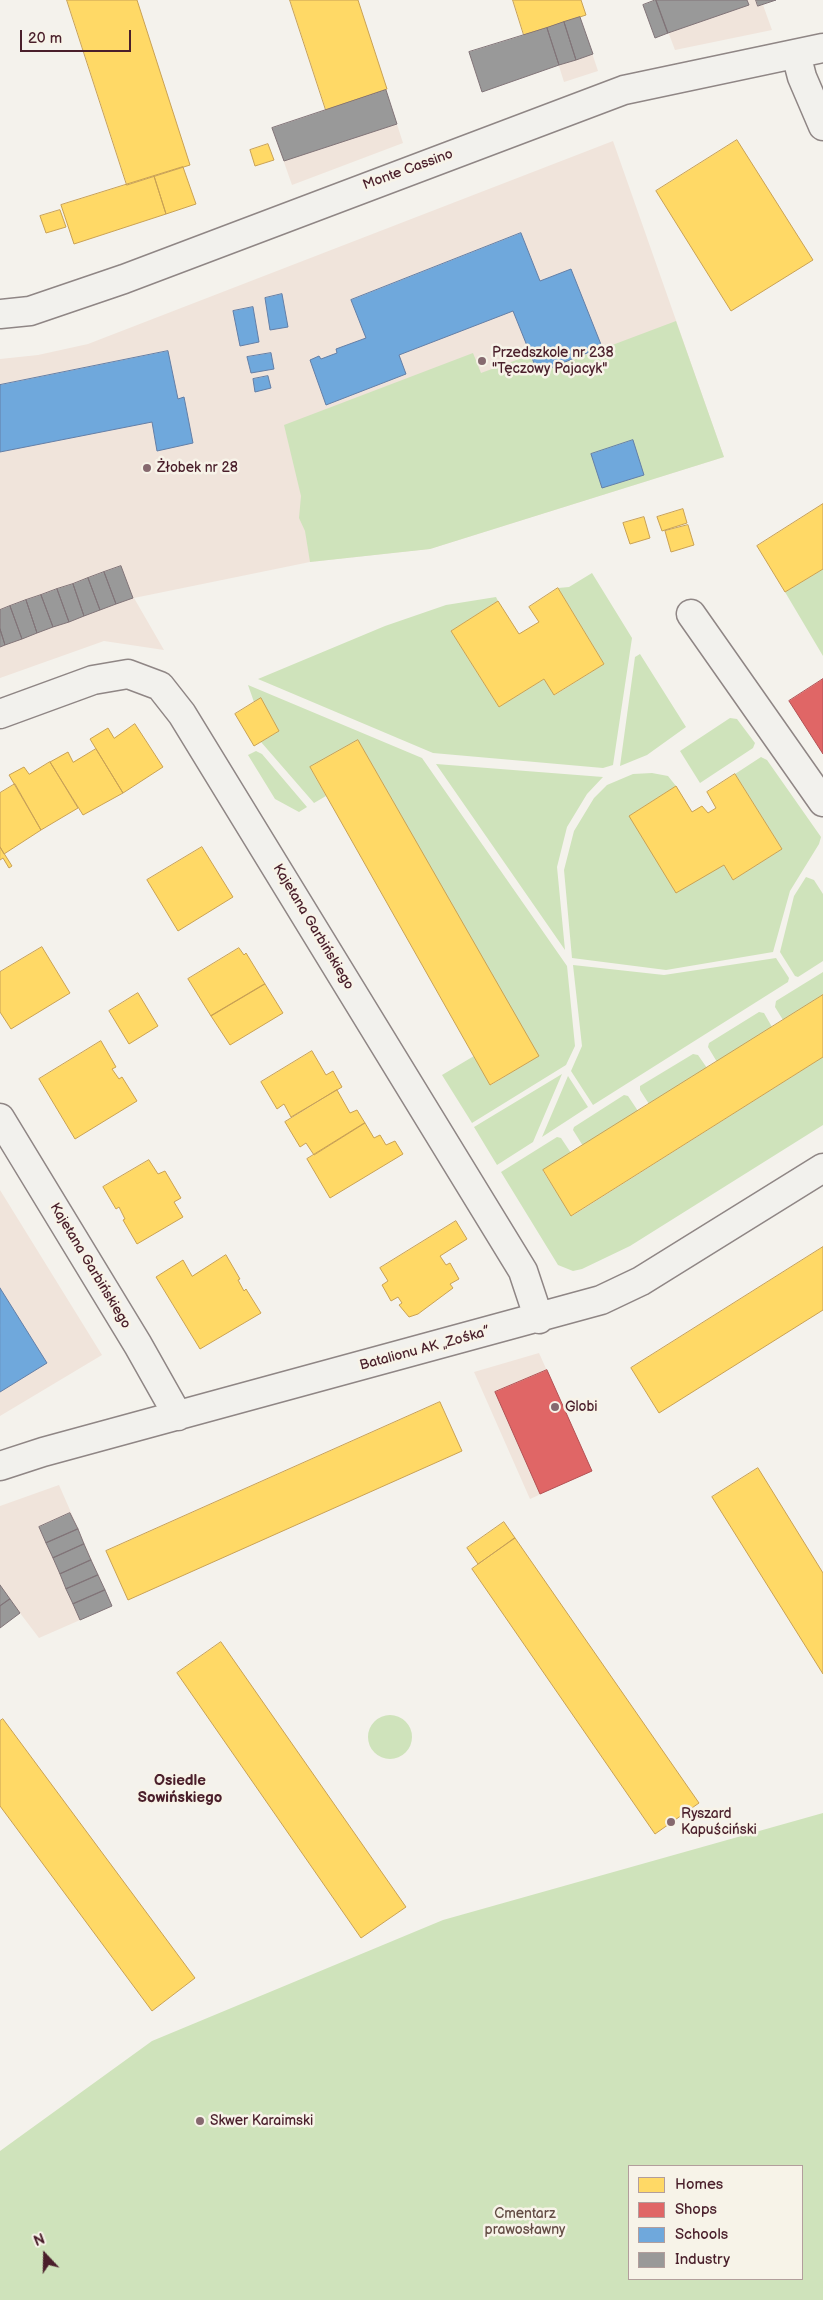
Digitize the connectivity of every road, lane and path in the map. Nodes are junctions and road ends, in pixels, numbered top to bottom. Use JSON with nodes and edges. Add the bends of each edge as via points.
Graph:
{"nodes":[{"id":1,"x":823,"y":48,"type":"edge"},
{"id":2,"x":796,"y":54,"type":"junction"},
{"id":3,"x":823,"y":126,"type":"edge"},
{"id":4,"x":0,"y":314,"type":"edge"},
{"id":5,"x":691,"y":614,"type":"dead end"},
{"id":6,"x":0,"y":714,"type":"edge"},
{"id":7,"x":823,"y":802,"type":"edge"},
{"id":8,"x":0,"y":1118,"type":"edge"},
{"id":9,"x":823,"y":1168,"type":"edge"},
{"id":10,"x":539,"y":1319,"type":"junction"},
{"id":11,"x":178,"y":1416,"type":"junction"},
{"id":12,"x":0,"y":1466,"type":"edge"}],
"edges":[{"from":1,"to":2,"type":"street","name":"Monte Cassino"},
{"from":2,"to":3,"type":"street"},
{"from":2,"to":4,"type":"street","name":"Monte Cassino","via":[[624,90],[124,279],[30,311]]},
{"from":5,"to":7,"type":"street"},
{"from":6,"to":10,"type":"street","name":"Kajetana Garbińskiego","via":[[93,680],[128,674],[160,686],[182,714],[523,1271]]},
{"from":8,"to":11,"type":"street","name":"Kajetana Garbińskiego"},
{"from":9,"to":10,"type":"street","name":"Batalionu AK „Zośka”","via":[[641,1281],[601,1300]]},
{"from":10,"to":11,"type":"street","name":"Batalionu AK „Zośka”"},
{"from":11,"to":12,"type":"street","name":"Batalionu AK „Zośka”"}]}
